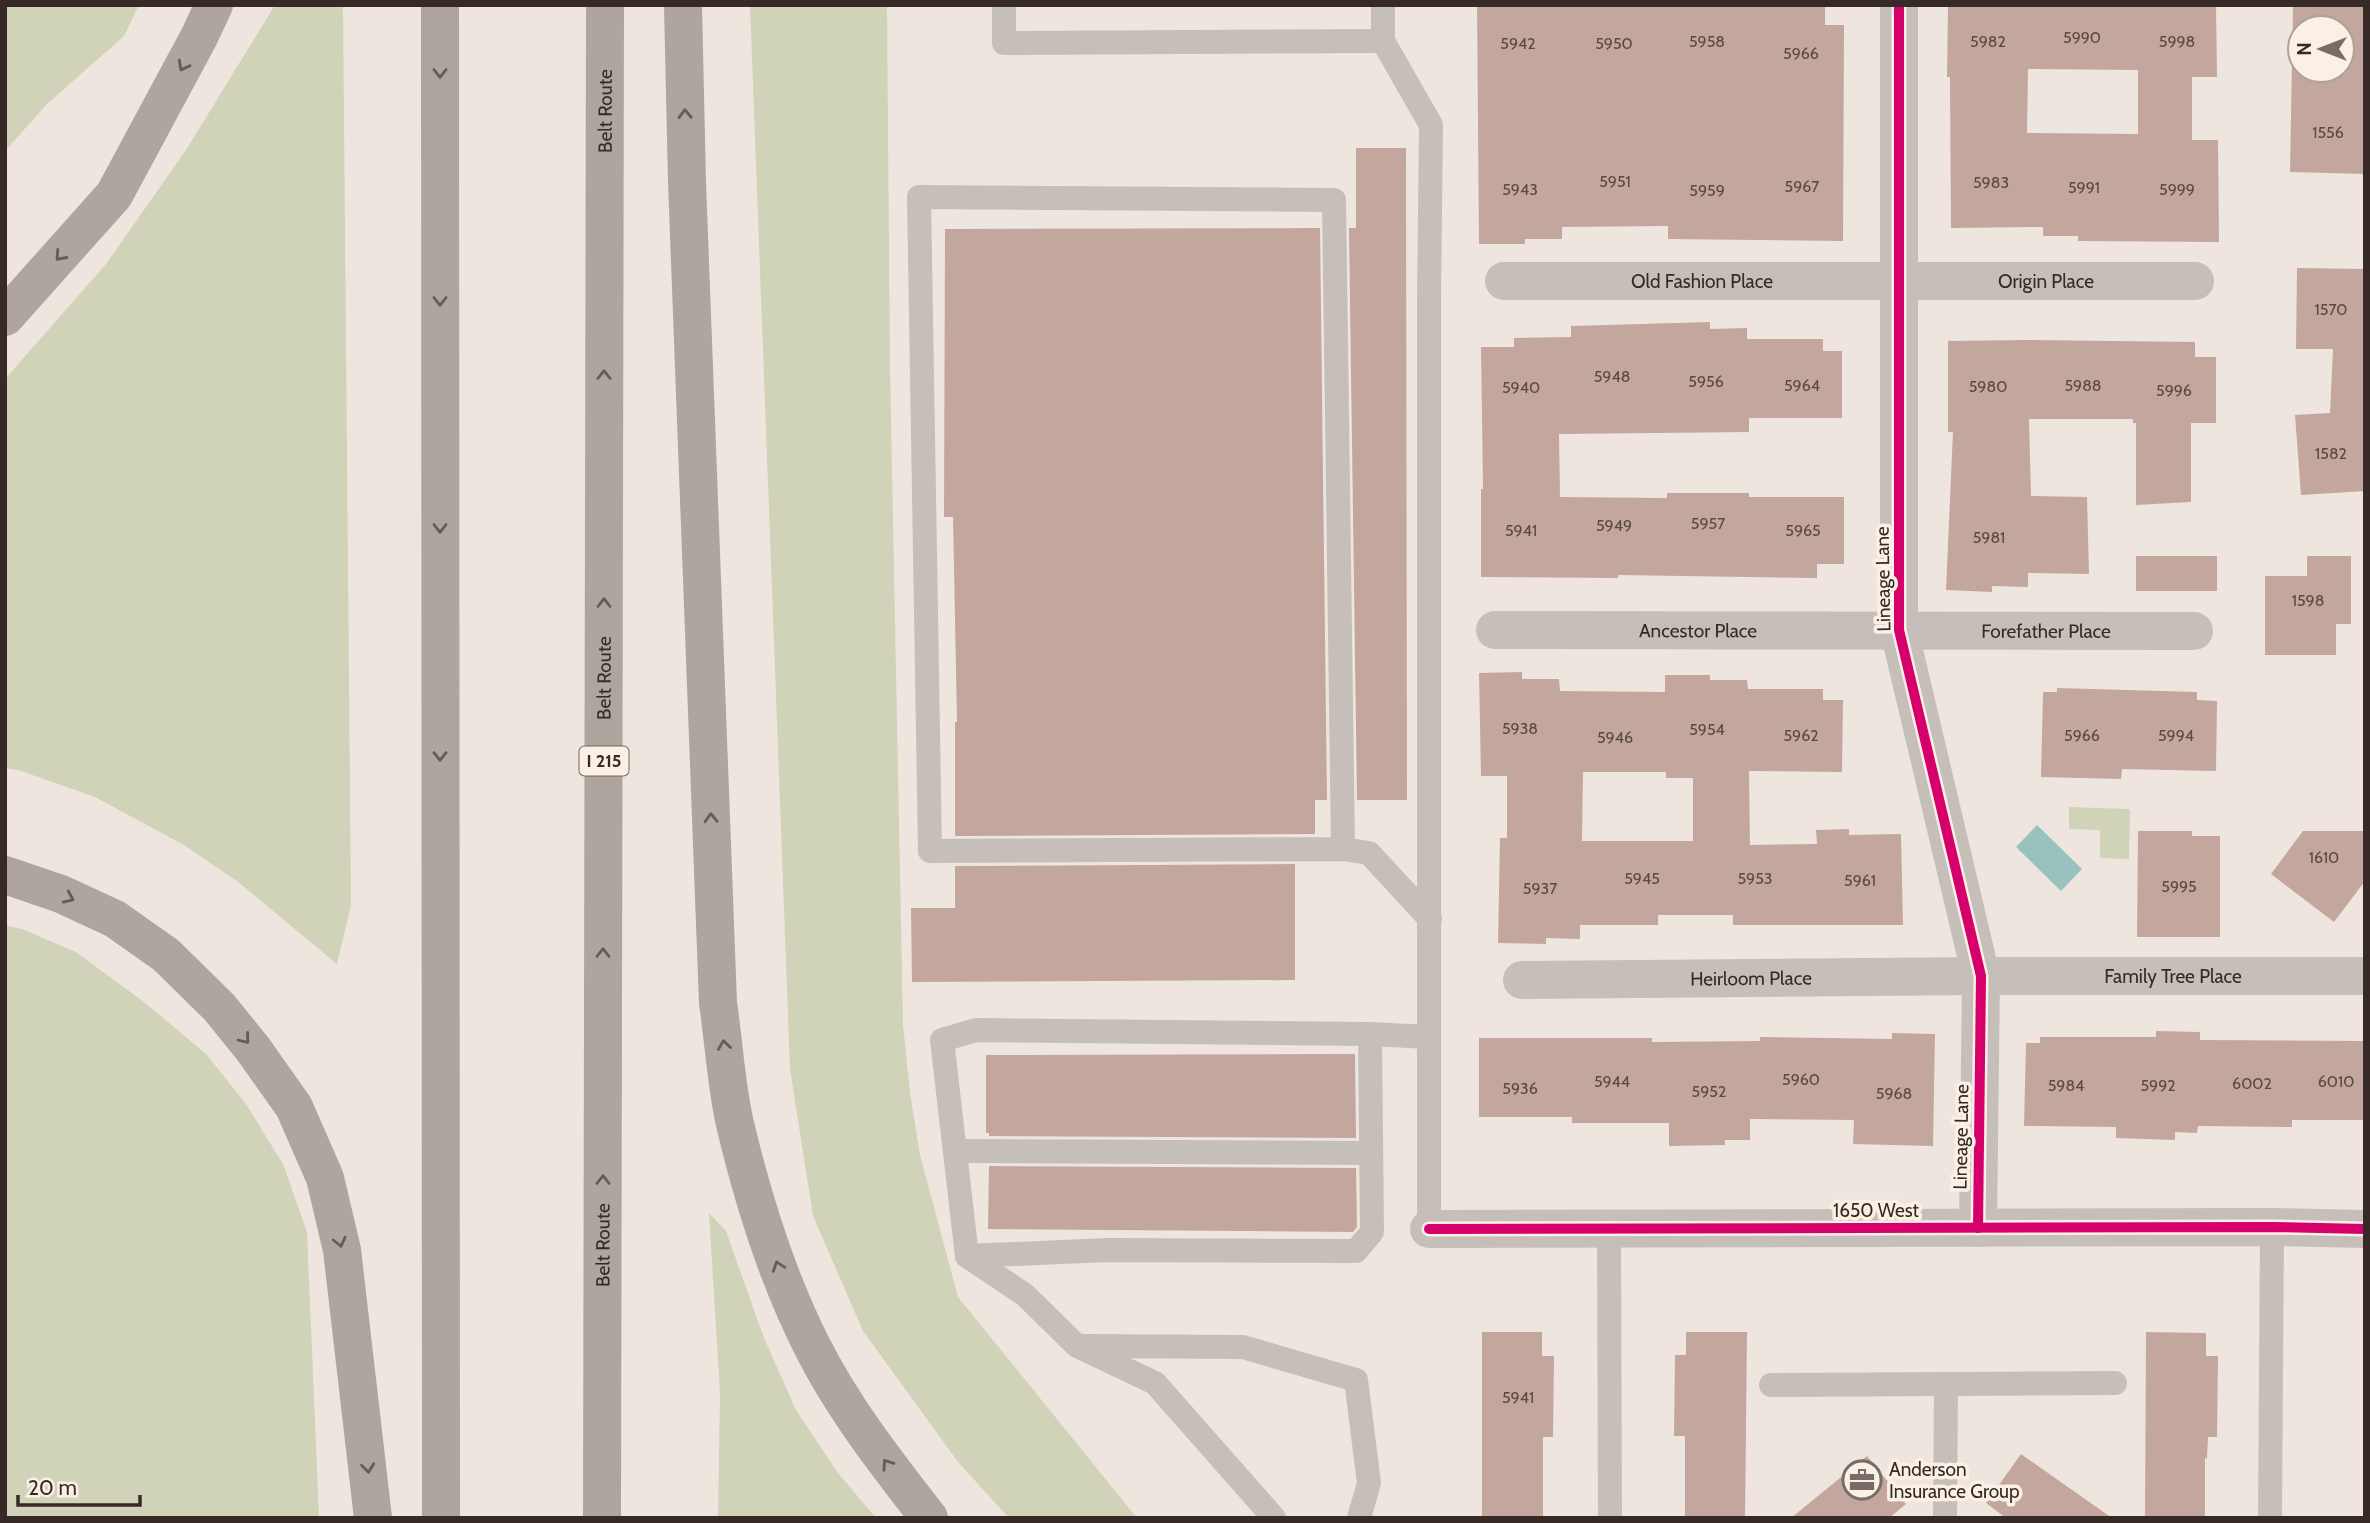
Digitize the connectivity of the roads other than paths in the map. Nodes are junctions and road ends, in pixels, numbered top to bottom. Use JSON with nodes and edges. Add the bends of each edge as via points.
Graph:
{"nodes":[{"id":1,"x":214,"y":5,"type":"edge"},
{"id":2,"x":440,"y":5,"type":"edge"},
{"id":3,"x":605,"y":5,"type":"edge"},
{"id":4,"x":683,"y":5,"type":"edge"},
{"id":5,"x":1004,"y":5,"type":"edge"},
{"id":6,"x":1382,"y":5,"type":"edge"},
{"id":7,"x":1899,"y":5,"type":"edge"},
{"id":8,"x":1383,"y":41,"type":"junction"},
{"id":9,"x":1504,"y":281,"type":"dead end"},
{"id":10,"x":1899,"y":281,"type":"junction"},
{"id":11,"x":2195,"y":281,"type":"dead end"},
{"id":12,"x":5,"y":317,"type":"edge"},
{"id":13,"x":1495,"y":630,"type":"dead end"},
{"id":14,"x":1899,"y":630,"type":"junction"},
{"id":15,"x":2194,"y":631,"type":"dead end"},
{"id":16,"x":1343,"y":849,"type":"junction"},
{"id":17,"x":5,"y":875,"type":"edge"},
{"id":18,"x":1430,"y":919,"type":"junction"},
{"id":19,"x":1981,"y":976,"type":"junction"},
{"id":20,"x":2365,"y":976,"type":"edge"},
{"id":21,"x":1522,"y":980,"type":"dead end"},
{"id":22,"x":1370,"y":1034,"type":"junction"},
{"id":23,"x":1429,"y":1037,"type":"junction"},
{"id":24,"x":955,"y":1151,"type":"junction"},
{"id":25,"x":1371,"y":1153,"type":"junction"},
{"id":26,"x":2272,"y":1227,"type":"junction"},
{"id":27,"x":1609,"y":1228,"type":"junction"},
{"id":28,"x":1978,"y":1228,"type":"junction"},
{"id":29,"x":2365,"y":1228,"type":"edge"},
{"id":30,"x":1429,"y":1229,"type":"joint"},
{"id":31,"x":603,"y":1253,"type":"junction"},
{"id":32,"x":967,"y":1256,"type":"junction"},
{"id":33,"x":1077,"y":1346,"type":"junction"},
{"id":34,"x":2115,"y":1384,"type":"dead end"},
{"id":35,"x":1771,"y":1385,"type":"dead end"},
{"id":36,"x":1946,"y":1386,"type":"junction"},
{"id":37,"x":373,"y":1518,"type":"edge"},
{"id":38,"x":441,"y":1518,"type":"edge"},
{"id":39,"x":602,"y":1518,"type":"edge"},
{"id":40,"x":630,"y":1518,"type":"edge"},
{"id":41,"x":929,"y":1518,"type":"edge"},
{"id":42,"x":1274,"y":1518,"type":"edge"},
{"id":43,"x":1359,"y":1518,"type":"edge"},
{"id":44,"x":1610,"y":1518,"type":"edge"},
{"id":45,"x":1945,"y":1518,"type":"edge"},
{"id":46,"x":2270,"y":1518,"type":"edge"}],
"edges":[{"from":1,"to":12,"type":"highway","one_way":true,"via":[[114,195]]},
{"from":2,"to":38,"type":"highway","one_way":true},
{"from":31,"to":3,"type":"highway","name":"Belt Route","number":"I 215","one_way":true},
{"from":41,"to":4,"type":"highway","one_way":true,"via":[[891,1469],[812,1347],[781,1275],[735,1122],[718,1003]]},
{"from":5,"to":8,"type":"lane","via":[[1003,43]]},
{"from":6,"to":8,"type":"lane"},
{"from":7,"to":10,"type":"street","name":"Lineage Lane"},
{"from":8,"to":18,"type":"lane","via":[[1431,125]]},
{"from":9,"to":10,"type":"street","name":"Old Fashion Place"},
{"from":10,"to":11,"type":"street","name":"Origin Place"},
{"from":10,"to":14,"type":"street","name":"Lineage Lane"},
{"from":13,"to":14,"type":"street","name":"Ancestor Place"},
{"from":14,"to":15,"type":"street","name":"Forefather Place"},
{"from":14,"to":19,"type":"street","name":"Lineage Lane"},
{"from":16,"to":16,"type":"lane","via":[[930,851],[919,197],[1334,200]]},
{"from":16,"to":18,"type":"lane","via":[[1369,853]]},
{"from":17,"to":37,"type":"highway","one_way":true,"via":[[115,919],[166,955],[219,1007],[295,1107],[325,1178],[342,1250]]},
{"from":18,"to":23,"type":"lane"},
{"from":19,"to":20,"type":"street","name":"Family Tree Place"},
{"from":19,"to":21,"type":"street","name":"Heirloom Place"},
{"from":19,"to":28,"type":"street","name":"Lineage Lane"},
{"from":22,"to":23,"type":"lane"},
{"from":22,"to":24,"type":"lane","via":[[976,1030],[942,1040]]},
{"from":22,"to":25,"type":"lane"},
{"from":23,"to":30,"type":"lane"},
{"from":24,"to":25,"type":"lane"},
{"from":24,"to":32,"type":"lane"},
{"from":25,"to":32,"type":"lane","via":[[1372,1232],[1356,1251],[1108,1250]]},
{"from":26,"to":28,"type":"street","name":"1650 West"},
{"from":26,"to":29,"type":"street","name":"1650 West"},
{"from":26,"to":46,"type":"lane"},
{"from":27,"to":28,"type":"street","name":"1650 West"},
{"from":27,"to":30,"type":"street","name":"1650 West"},
{"from":27,"to":44,"type":"lane"},
{"from":31,"to":39,"type":"highway","name":"Belt Route","number":"I 215"},
{"from":31,"to":40,"type":"highway"},
{"from":32,"to":33,"type":"lane","via":[[1025,1295]]},
{"from":33,"to":42,"type":"lane","via":[[1155,1383]]},
{"from":33,"to":43,"type":"lane","via":[[1243,1346],[1356,1380],[1369,1483]]},
{"from":34,"to":36,"type":"lane"},
{"from":35,"to":36,"type":"lane"},
{"from":36,"to":45,"type":"lane"}]}
